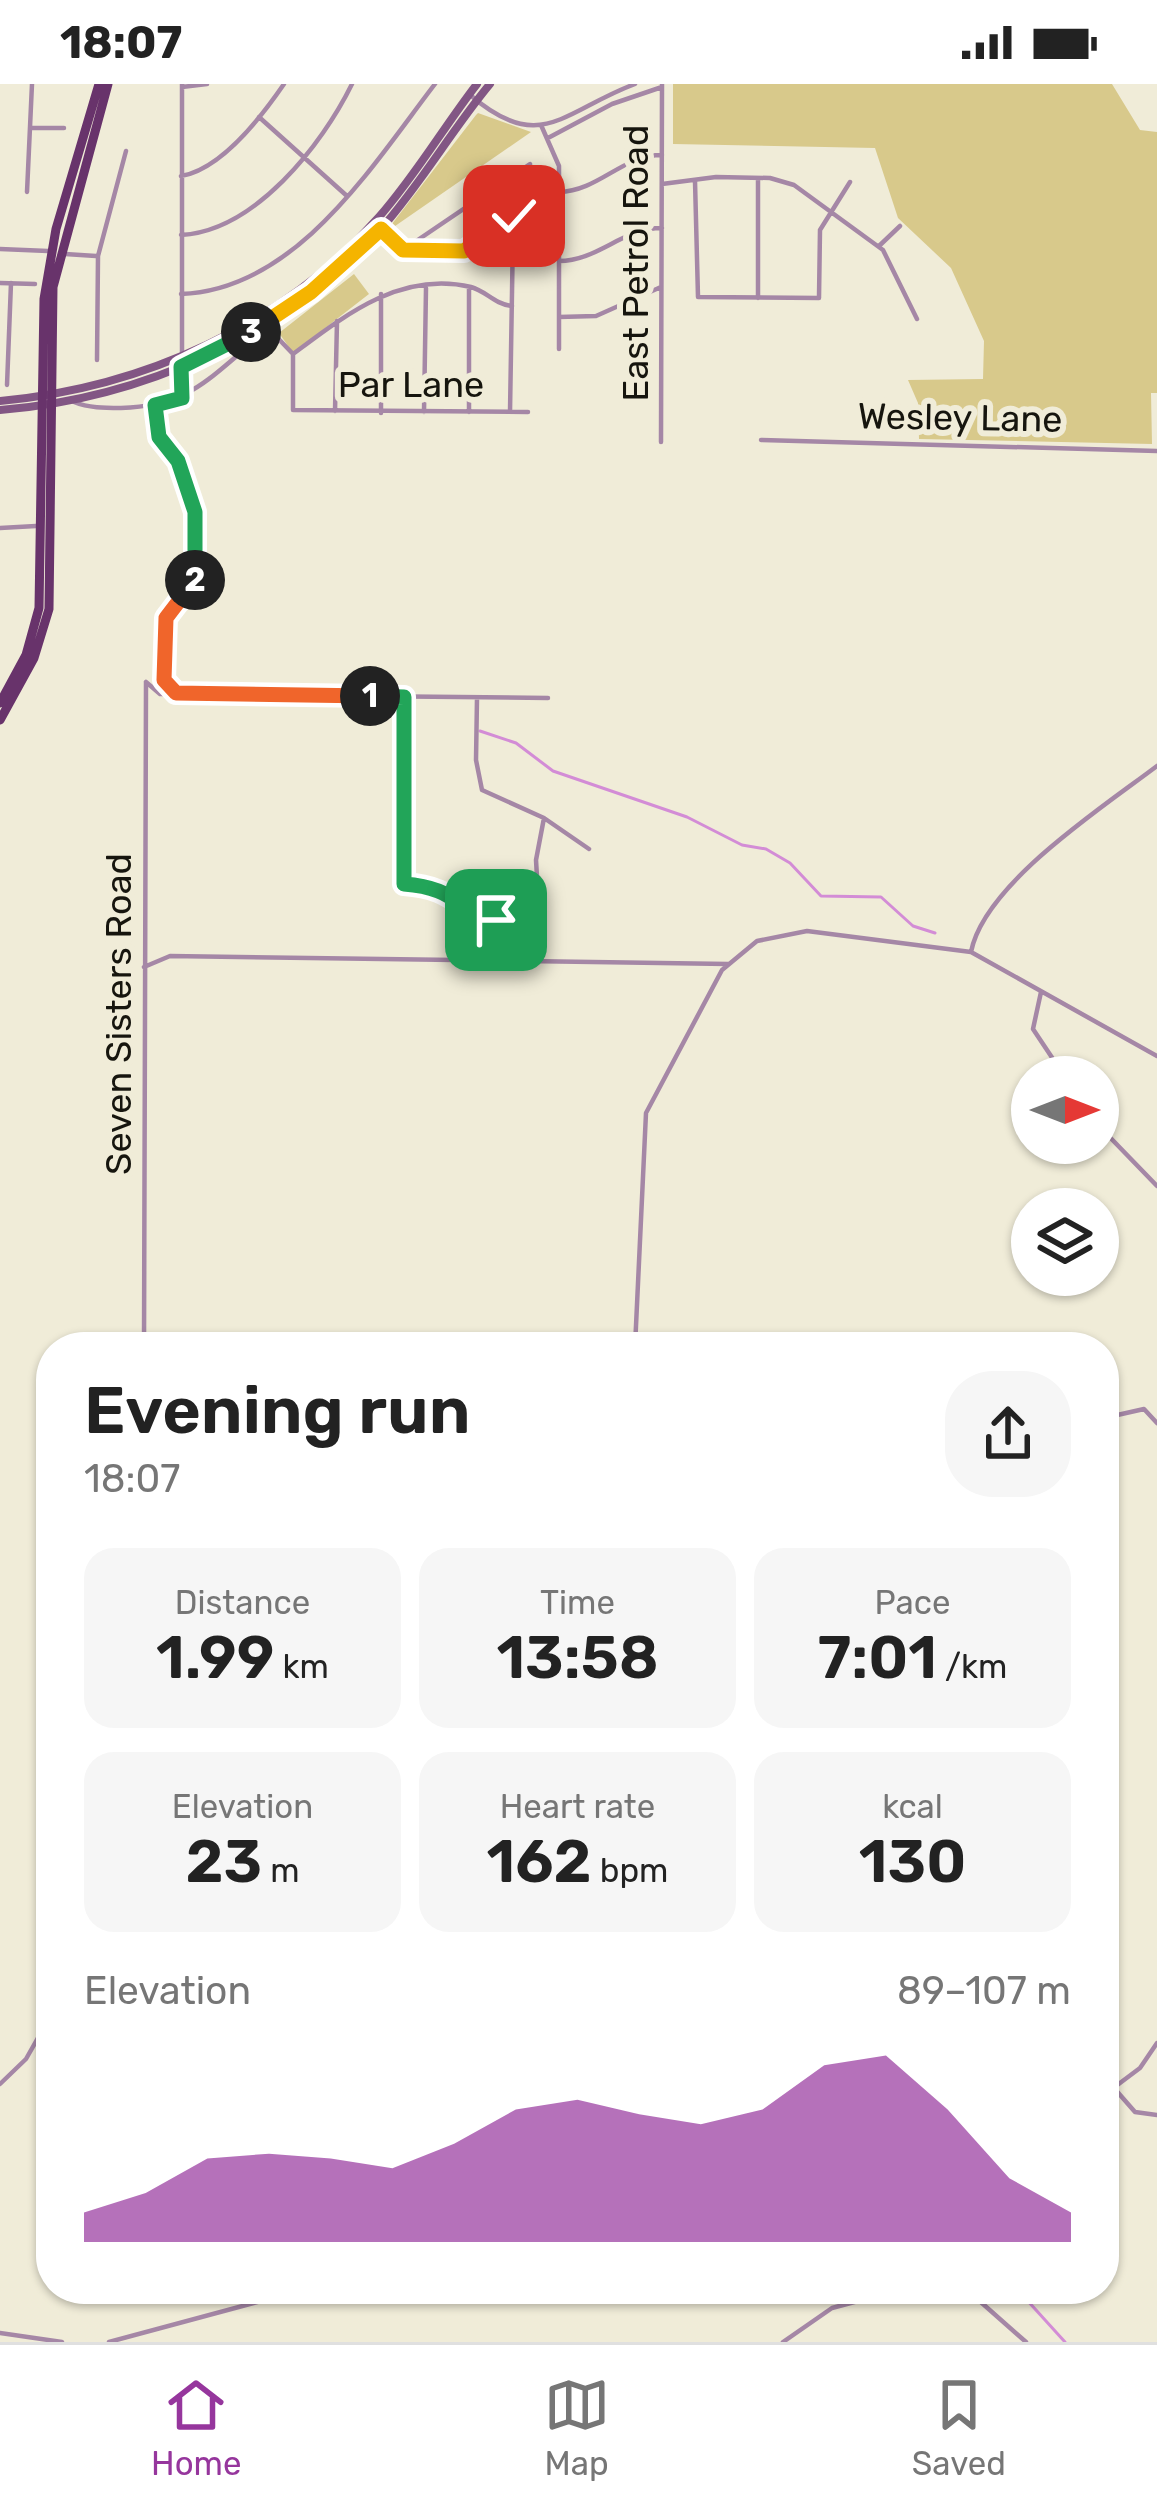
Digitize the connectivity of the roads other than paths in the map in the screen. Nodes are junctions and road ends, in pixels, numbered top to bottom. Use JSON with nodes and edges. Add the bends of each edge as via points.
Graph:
{"nodes":[{"id":1,"x":32,"y":84,"type":"edge"},
{"id":2,"x":103,"y":84,"type":"edge"},
{"id":3,"x":207,"y":84,"type":"edge"},
{"id":4,"x":284,"y":84,"type":"edge"},
{"id":5,"x":352,"y":84,"type":"edge"},
{"id":6,"x":435,"y":84,"type":"edge"},
{"id":7,"x":477,"y":84,"type":"edge"},
{"id":8,"x":490,"y":84,"type":"edge"},
{"id":9,"x":635,"y":84,"type":"edge"},
{"id":10,"x":182,"y":85,"type":"edge"},
{"id":11,"x":662,"y":86,"type":"edge"},
{"id":12,"x":472,"y":98,"type":"junction"},
{"id":13,"x":259,"y":117,"type":"junction"},
{"id":14,"x":542,"y":125,"type":"junction"},
{"id":15,"x":32,"y":128,"type":"junction"},
{"id":16,"x":64,"y":128,"type":"dead end"},
{"id":17,"x":548,"y":138,"type":"junction"},
{"id":18,"x":126,"y":151,"type":"dead end"},
{"id":19,"x":662,"y":155,"type":"junction"},
{"id":20,"x":302,"y":157,"type":"junction"},
{"id":21,"x":530,"y":164,"type":"dead end"},
{"id":22,"x":514,"y":173,"type":"junction"},
{"id":23,"x":181,"y":176,"type":"junction"},
{"id":24,"x":758,"y":178,"type":"junction"},
{"id":25,"x":695,"y":181,"type":"junction"},
{"id":26,"x":850,"y":182,"type":"dead end"},
{"id":27,"x":662,"y":184,"type":"junction"},
{"id":28,"x":27,"y":192,"type":"dead end"},
{"id":29,"x":560,"y":192,"type":"junction"},
{"id":30,"x":346,"y":196,"type":"junction"},
{"id":31,"x":829,"y":210,"type":"junction"},
{"id":32,"x":514,"y":216,"type":"junction"},
{"id":33,"x":900,"y":226,"type":"dead end"},
{"id":34,"x":662,"y":228,"type":"junction"},
{"id":35,"x":381,"y":229,"type":"junction"},
{"id":36,"x":181,"y":235,"type":"junction"},
{"id":37,"x":360,"y":237,"type":"junction"},
{"id":38,"x":879,"y":246,"type":"junction"},
{"id":39,"x":0,"y":249,"type":"edge"},
{"id":40,"x":514,"y":249,"type":"junction"},
{"id":41,"x":403,"y":250,"type":"junction"},
{"id":42,"x":464,"y":251,"type":"junction"},
{"id":43,"x":55,"y":252,"type":"junction"},
{"id":44,"x":356,"y":254,"type":"junction"},
{"id":45,"x":98,"y":256,"type":"junction"},
{"id":46,"x":560,"y":262,"type":"junction"},
{"id":47,"x":0,"y":283,"type":"edge"},
{"id":48,"x":11,"y":283,"type":"junction"},
{"id":49,"x":35,"y":284,"type":"dead end"},
{"id":50,"x":469,"y":287,"type":"junction"},
{"id":51,"x":662,"y":287,"type":"junction"},
{"id":52,"x":426,"y":288,"type":"junction"},
{"id":53,"x":181,"y":294,"type":"junction"},
{"id":54,"x":381,"y":294,"type":"junction"},
{"id":55,"x":758,"y":298,"type":"junction"},
{"id":56,"x":512,"y":306,"type":"junction"},
{"id":57,"x":559,"y":317,"type":"junction"},
{"id":58,"x":917,"y":319,"type":"dead end"},
{"id":59,"x":337,"y":321,"type":"junction"},
{"id":60,"x":3,"y":338,"type":"edge"},
{"id":61,"x":559,"y":349,"type":"dead end"},
{"id":62,"x":293,"y":354,"type":"junction"},
{"id":63,"x":97,"y":360,"type":"dead end"},
{"id":64,"x":181,"y":361,"type":"junction"},
{"id":65,"x":8,"y":386,"type":"dead end"},
{"id":66,"x":47,"y":398,"type":"junction"},
{"id":67,"x":182,"y":398,"type":"junction"},
{"id":68,"x":0,"y":400,"type":"edge"},
{"id":69,"x":71,"y":400,"type":"junction"},
{"id":70,"x":155,"y":405,"type":"junction"},
{"id":71,"x":0,"y":410,"type":"edge"},
{"id":72,"x":335,"y":411,"type":"junction"},
{"id":73,"x":380,"y":412,"type":"junction"},
{"id":74,"x":424,"y":412,"type":"junction"},
{"id":75,"x":469,"y":412,"type":"junction"},
{"id":76,"x":510,"y":412,"type":"junction"},
{"id":77,"x":528,"y":412,"type":"dead end"},
{"id":78,"x":761,"y":440,"type":"dead end"},
{"id":79,"x":661,"y":442,"type":"dead end"},
{"id":80,"x":1157,"y":451,"type":"edge"},
{"id":81,"x":42,"y":526,"type":"junction"},
{"id":82,"x":0,"y":528,"type":"edge"},
{"id":83,"x":176,"y":693,"type":"junction"},
{"id":84,"x":404,"y":697,"type":"junction"},
{"id":85,"x":477,"y":698,"type":"junction"},
{"id":86,"x":548,"y":698,"type":"dead end"},
{"id":87,"x":0,"y":704,"type":"edge"},
{"id":88,"x":0,"y":720,"type":"edge"},
{"id":89,"x":1157,"y":766,"type":"edge"},
{"id":90,"x":544,"y":818,"type":"junction"},
{"id":91,"x":589,"y":849,"type":"dead end"},
{"id":92,"x":970,"y":952,"type":"junction"},
{"id":93,"x":728,"y":964,"type":"junction"},
{"id":94,"x":144,"y":967,"type":"junction"},
{"id":95,"x":1042,"y":992,"type":"junction"},
{"id":96,"x":1051,"y":1056,"type":"edge"},
{"id":97,"x":1157,"y":1056,"type":"edge"},
{"id":98,"x":1119,"y":1147,"type":"edge"},
{"id":99,"x":1157,"y":1186,"type":"edge"},
{"id":100,"x":144,"y":1332,"type":"edge"},
{"id":101,"x":638,"y":1332,"type":"edge"},
{"id":102,"x":1119,"y":1415,"type":"edge"},
{"id":103,"x":1157,"y":1423,"type":"edge"},
{"id":104,"x":36,"y":2041,"type":"edge"},
{"id":105,"x":1157,"y":2043,"type":"edge"},
{"id":106,"x":0,"y":2084,"type":"edge"},
{"id":107,"x":1119,"y":2084,"type":"edge"},
{"id":108,"x":1119,"y":2094,"type":"edge"},
{"id":109,"x":1157,"y":2115,"type":"edge"},
{"id":110,"x":250,"y":2304,"type":"edge"},
{"id":111,"x":844,"y":2304,"type":"edge"},
{"id":112,"x":983,"y":2304,"type":"edge"},
{"id":113,"x":0,"y":2333,"type":"edge"},
{"id":114,"x":62,"y":2342,"type":"edge"},
{"id":115,"x":109,"y":2342,"type":"edge"},
{"id":116,"x":783,"y":2342,"type":"edge"},
{"id":117,"x":1026,"y":2342,"type":"edge"}],
"edges":[{"from":1,"to":15,"type":"street"},
{"from":2,"to":43,"type":"main road"},
{"from":3,"to":10,"type":"street"},
{"from":4,"to":13,"type":"street"},
{"from":5,"to":20,"type":"street"},
{"from":6,"to":30,"type":"street"},
{"from":7,"to":12,"type":"main road"},
{"from":8,"to":12,"type":"main road"},
{"from":9,"to":14,"type":"street"},
{"from":10,"to":23,"type":"street"},
{"from":11,"to":17,"type":"street"},
{"from":11,"to":19,"type":"street","name":"East Petrol Road"},
{"from":12,"to":14,"type":"street","via":[[500,120]]},
{"from":12,"to":35,"type":"main road"},
{"from":12,"to":37,"type":"main road"},
{"from":13,"to":20,"type":"street"},
{"from":13,"to":23,"type":"street"},
{"from":14,"to":17,"type":"street"},
{"from":15,"to":16,"type":"street"},
{"from":15,"to":28,"type":"street"},
{"from":17,"to":29,"type":"street"},
{"from":18,"to":45,"type":"street"},
{"from":19,"to":27,"type":"street","name":"East Petrol Road"},
{"from":19,"to":29,"type":"street","via":[[637,157],[585,188]]},
{"from":20,"to":30,"type":"street"},
{"from":20,"to":36,"type":"street","via":[[233,218]]},
{"from":21,"to":22,"type":"street"},
{"from":22,"to":32,"type":"street"},
{"from":22,"to":41,"type":"street"},
{"from":23,"to":36,"type":"street"},
{"from":24,"to":25,"type":"street"},
{"from":24,"to":31,"type":"street","via":[[794,185]]},
{"from":24,"to":55,"type":"street"},
{"from":25,"to":27,"type":"street"},
{"from":25,"to":55,"type":"street","via":[[698,297]]},
{"from":26,"to":31,"type":"street"},
{"from":27,"to":34,"type":"street","name":"East Petrol Road"},
{"from":29,"to":46,"type":"street"},
{"from":30,"to":53,"type":"street","via":[[252,276]]},
{"from":31,"to":38,"type":"street"},
{"from":31,"to":55,"type":"street","via":[[819,238],[819,298]]},
{"from":32,"to":40,"type":"street"},
{"from":32,"to":42,"type":"street"},
{"from":33,"to":38,"type":"street"},
{"from":34,"to":46,"type":"street","via":[[636,230]]},
{"from":34,"to":51,"type":"street","name":"East Petrol Road"},
{"from":35,"to":41,"type":"street"},
{"from":35,"to":44,"type":"main road"},
{"from":36,"to":53,"type":"street"},
{"from":37,"to":44,"type":"main road"},
{"from":37,"to":64,"type":"main road","via":[[268,310]]},
{"from":38,"to":58,"type":"street"},
{"from":39,"to":43,"type":"street"},
{"from":40,"to":42,"type":"street"},
{"from":40,"to":56,"type":"street"},
{"from":41,"to":42,"type":"street"},
{"from":43,"to":45,"type":"street"},
{"from":43,"to":66,"type":"main road"},
{"from":44,"to":64,"type":"main road","via":[[273,319]]},
{"from":45,"to":63,"type":"street"},
{"from":46,"to":57,"type":"street"},
{"from":47,"to":48,"type":"street"},
{"from":48,"to":49,"type":"street"},
{"from":48,"to":60,"type":"street"},
{"from":50,"to":52,"type":"street"},
{"from":50,"to":56,"type":"street"},
{"from":50,"to":75,"type":"street"},
{"from":51,"to":57,"type":"street","via":[[596,316]]},
{"from":51,"to":79,"type":"street","name":"East Petrol Road"},
{"from":52,"to":54,"type":"street"},
{"from":52,"to":74,"type":"street"},
{"from":53,"to":64,"type":"street"},
{"from":54,"to":59,"type":"street"},
{"from":54,"to":73,"type":"street"},
{"from":56,"to":76,"type":"street"},
{"from":57,"to":61,"type":"street"},
{"from":59,"to":62,"type":"street"},
{"from":59,"to":72,"type":"street"},
{"from":60,"to":65,"type":"street"},
{"from":62,"to":67,"type":"street","via":[[270,330]]},
{"from":62,"to":72,"type":"street","name":"Par Lane","via":[[293,410]]},
{"from":64,"to":66,"type":"main road"},
{"from":64,"to":67,"type":"street"},
{"from":64,"to":69,"type":"main road"},
{"from":66,"to":68,"type":"main road"},
{"from":66,"to":69,"type":"main road"},
{"from":66,"to":71,"type":"main road"},
{"from":66,"to":81,"type":"main road"},
{"from":66,"to":88,"type":"main road","via":[[49,610]]},
{"from":67,"to":70,"type":"street"},
{"from":69,"to":70,"type":"street","via":[[94,408]]},
{"from":70,"to":83,"type":"street","via":[[159,437],[189,485],[199,565],[193,589],[166,618],[164,680]]},
{"from":72,"to":73,"type":"street","name":"Par Lane"},
{"from":73,"to":74,"type":"street","name":"Par Lane"},
{"from":74,"to":75,"type":"street","name":"Par Lane"},
{"from":75,"to":76,"type":"street","name":"Par Lane"},
{"from":76,"to":77,"type":"street","name":"Par Lane"},
{"from":78,"to":80,"type":"street","name":"Wesley Lane"},
{"from":81,"to":82,"type":"street"},
{"from":81,"to":87,"type":"main road","via":[[35,627]]},
{"from":83,"to":84,"type":"street"},
{"from":83,"to":94,"type":"street","name":"Seven Sisters Road","via":[[157,693],[146,682]]},
{"from":84,"to":85,"type":"street"},
{"from":84,"to":90,"type":"street","via":[[404,884],[440,887],[480,916],[540,928],[536,860]]},
{"from":85,"to":86,"type":"street"},
{"from":85,"to":90,"type":"street","via":[[482,790]]},
{"from":89,"to":92,"type":"street","via":[[1018,880],[974,934]]},
{"from":90,"to":91,"type":"street"},
{"from":92,"to":93,"type":"street","via":[[807,931],[757,941]]},
{"from":92,"to":95,"type":"street"},
{"from":93,"to":94,"type":"street","via":[[170,956]]},
{"from":93,"to":101,"type":"street","via":[[646,1113]]},
{"from":94,"to":100,"type":"street","name":"Seven Sisters Road"},
{"from":95,"to":96,"type":"street","via":[[1033,1029]]},
{"from":95,"to":97,"type":"street"},
{"from":98,"to":99,"type":"street"},
{"from":102,"to":103,"type":"street","via":[[1148,1409]]},
{"from":104,"to":106,"type":"street"},
{"from":105,"to":107,"type":"street"},
{"from":108,"to":109,"type":"street","via":[[1135,2112]]},
{"from":110,"to":115,"type":"street"},
{"from":111,"to":116,"type":"street"},
{"from":112,"to":117,"type":"street"},
{"from":113,"to":114,"type":"street"}]}
